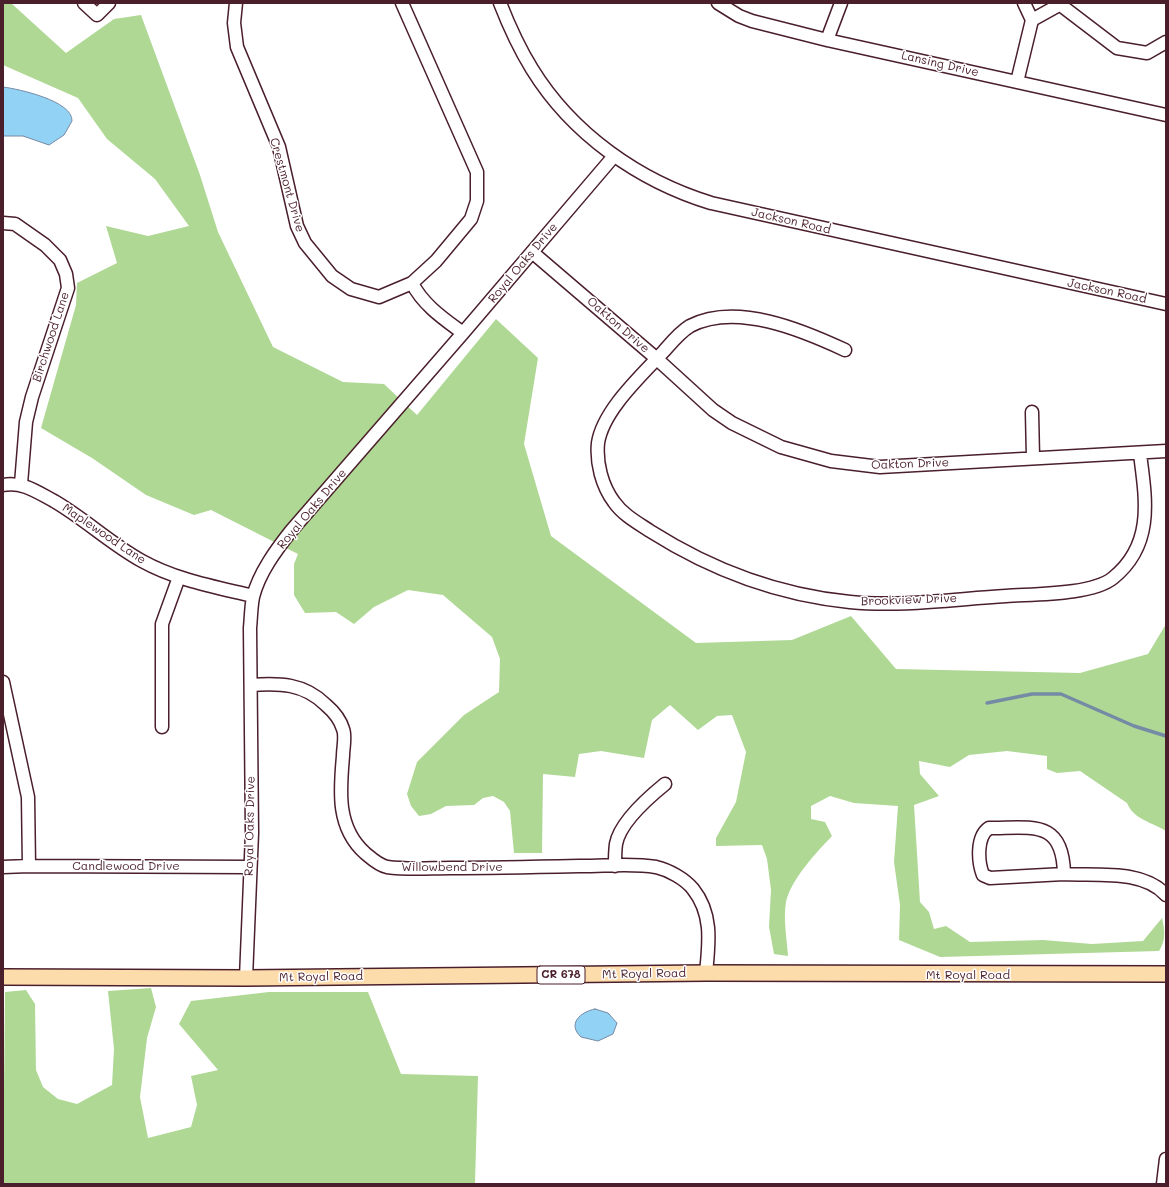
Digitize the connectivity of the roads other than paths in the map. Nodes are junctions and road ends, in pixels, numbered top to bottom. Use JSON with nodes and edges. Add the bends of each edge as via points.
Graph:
{"nodes":[{"id":1,"x":84,"y":3,"type":"edge"},
{"id":2,"x":109,"y":3,"type":"edge"},
{"id":3,"x":236,"y":3,"type":"edge"},
{"id":4,"x":402,"y":3,"type":"edge"},
{"id":5,"x":500,"y":3,"type":"edge"},
{"id":6,"x":718,"y":3,"type":"edge"},
{"id":7,"x":841,"y":3,"type":"edge"},
{"id":8,"x":1024,"y":3,"type":"edge"},
{"id":9,"x":1059,"y":4,"type":"edge"},
{"id":10,"x":1032,"y":20,"type":"junction"},
{"id":11,"x":827,"y":40,"type":"junction"},
{"id":12,"x":1166,"y":42,"type":"edge"},
{"id":13,"x":1017,"y":82,"type":"junction"},
{"id":14,"x":1166,"y":115,"type":"edge"},
{"id":15,"x":614,"y":156,"type":"junction"},
{"id":16,"x":3,"y":224,"type":"edge"},
{"id":17,"x":532,"y":252,"type":"junction"},
{"id":18,"x":412,"y":283,"type":"junction"},
{"id":19,"x":1166,"y":304,"type":"edge"},
{"id":20,"x":463,"y":333,"type":"junction"},
{"id":21,"x":845,"y":350,"type":"dead end"},
{"id":22,"x":657,"y":359,"type":"junction"},
{"id":23,"x":1032,"y":412,"type":"dead end"},
{"id":24,"x":1166,"y":451,"type":"edge"},
{"id":25,"x":1140,"y":454,"type":"junction"},
{"id":26,"x":1033,"y":458,"type":"junction"},
{"id":27,"x":21,"y":484,"type":"junction"},
{"id":28,"x":3,"y":485,"type":"edge"},
{"id":29,"x":179,"y":577,"type":"junction"},
{"id":30,"x":253,"y":596,"type":"junction"},
{"id":31,"x":3,"y":682,"type":"edge"},
{"id":32,"x":251,"y":685,"type":"junction"},
{"id":33,"x":162,"y":727,"type":"dead end"},
{"id":34,"x":664,"y":784,"type":"dead end"},
{"id":35,"x":29,"y":866,"type":"junction"},
{"id":36,"x":615,"y":866,"type":"junction"},
{"id":37,"x":3,"y":867,"type":"edge"},
{"id":38,"x":249,"y":867,"type":"junction"},
{"id":39,"x":1064,"y":874,"type":"junction"},
{"id":40,"x":1166,"y":895,"type":"edge"},
{"id":41,"x":706,"y":973,"type":"junction"},
{"id":42,"x":1166,"y":974,"type":"edge"},
{"id":43,"x":3,"y":977,"type":"edge"},
{"id":44,"x":246,"y":978,"type":"junction"},
{"id":45,"x":1166,"y":1159,"type":"edge"},
{"id":46,"x":1163,"y":1184,"type":"edge"}],
"edges":[{"from":1,"to":2,"type":"street","via":[[96,15]]},
{"from":3,"to":18,"type":"street","name":"Crestmont Drive","via":[[234,23],[237,47],[279,147],[297,226],[305,243],[332,276],[351,289],[379,297]]},
{"from":4,"to":18,"type":"street","name":"Crestmont Drive","via":[[477,172],[477,201],[471,219],[436,261]]},
{"from":5,"to":15,"type":"street","name":"Jackson Road","via":[[522,52],[545,88],[580,127]]},
{"from":6,"to":11,"type":"street","name":"Lansing Drive","via":[[738,16],[752,21]]},
{"from":7,"to":11,"type":"street"},
{"from":8,"to":10,"type":"street"},
{"from":9,"to":10,"type":"street"},
{"from":9,"to":12,"type":"street","via":[[1117,48],[1147,53]]},
{"from":10,"to":13,"type":"street"},
{"from":11,"to":13,"type":"street","name":"Lansing Drive"},
{"from":13,"to":14,"type":"street","name":"Lansing Drive"},
{"from":15,"to":17,"type":"street","name":"Royal Oaks Drive"},
{"from":15,"to":19,"type":"street","name":"Jackson Road","via":[[658,182],[711,203]]},
{"from":16,"to":27,"type":"street","name":"Birchwood Lane","via":[[15,224],[45,245],[60,260],[68,288],[26,422]]},
{"from":17,"to":20,"type":"street","name":"Royal Oaks Drive"},
{"from":17,"to":22,"type":"street","name":"Oakton Drive"},
{"from":18,"to":20,"type":"street","via":[[417,294]]},
{"from":20,"to":30,"type":"street","name":"Royal Oaks Drive","via":[[291,531],[268,564]]},
{"from":21,"to":22,"type":"street","name":"Brookview Drive","via":[[798,329],[726,316],[690,327]]},
{"from":22,"to":25,"type":"street","name":"Brookview Drive","via":[[615,406],[604,425],[598,444],[603,484],[614,503],[670,544],[763,585],[796,594],[851,602],[892,603],[1093,588],[1110,581],[1123,569],[1140,543],[1145,503]]},
{"from":22,"to":26,"type":"street","name":"Oakton Drive","via":[[713,410],[732,423],[781,447],[831,461],[880,467]]},
{"from":23,"to":26,"type":"street"},
{"from":24,"to":25,"type":"street","name":"Oakton Drive"},
{"from":25,"to":26,"type":"street","name":"Oakton Drive"},
{"from":27,"to":28,"type":"street"},
{"from":27,"to":29,"type":"street","name":"Maplewood Lane","via":[[78,515],[143,562]]},
{"from":29,"to":30,"type":"street","name":"Maplewood Lane"},
{"from":29,"to":33,"type":"street","via":[[162,624]]},
{"from":30,"to":32,"type":"street","name":"Royal Oaks Drive","via":[[250,628]]},
{"from":31,"to":35,"type":"street","via":[[28,797]]},
{"from":32,"to":36,"type":"street","name":"Willowbend Drive","via":[[272,683],[301,688],[321,700],[335,714],[344,730],[340,794],[343,815],[348,833],[375,862],[385,866],[419,869]]},
{"from":32,"to":38,"type":"street","name":"Royal Oaks Drive","via":[[252,833]]},
{"from":34,"to":36,"type":"street","via":[[638,809],[621,832],[616,843]]},
{"from":35,"to":37,"type":"street","name":"Candlewood Drive"},
{"from":35,"to":38,"type":"street","name":"Candlewood Drive"},
{"from":36,"to":41,"type":"street","name":"Willowbend Drive","via":[[657,867],[678,876],[692,888],[702,902],[710,935]]},
{"from":38,"to":44,"type":"street","name":"Royal Oaks Drive"},
{"from":39,"to":39,"type":"street","via":[[990,878],[983,875],[980,838],[989,828],[1046,830],[1060,845]]},
{"from":39,"to":40,"type":"street","via":[[1128,876],[1157,886]]},
{"from":41,"to":42,"type":"main road","name":"Mt Royal Road","number":"CR 678"},
{"from":41,"to":44,"type":"main road","name":"Mt Royal Road","number":"CR 678"},
{"from":43,"to":44,"type":"main road","name":"Mt Royal Road","number":"CR 678"},
{"from":45,"to":46,"type":"street"}]}
